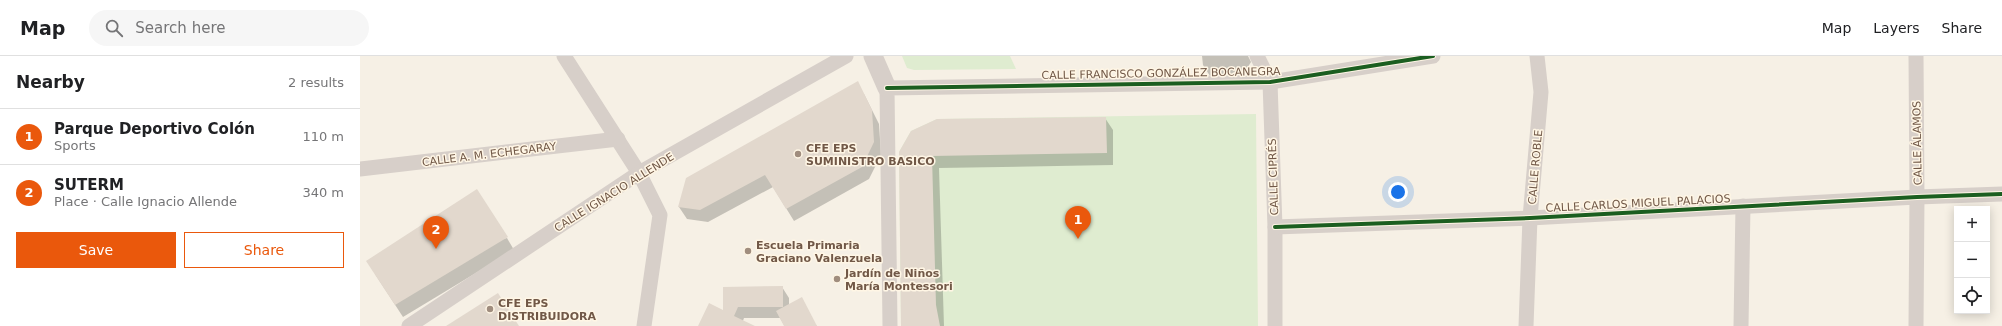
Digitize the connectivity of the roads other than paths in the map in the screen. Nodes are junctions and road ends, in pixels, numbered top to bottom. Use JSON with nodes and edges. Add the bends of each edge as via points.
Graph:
{"nodes":[{"id":1,"x":564,"y":56,"type":"edge"},
{"id":2,"x":846,"y":56,"type":"edge"},
{"id":3,"x":873,"y":56,"type":"edge"},
{"id":4,"x":1257,"y":56,"type":"edge"},
{"id":5,"x":1433,"y":56,"type":"edge"},
{"id":6,"x":1536,"y":56,"type":"edge"},
{"id":7,"x":1916,"y":56,"type":"edge"},
{"id":8,"x":1270,"y":82,"type":"junction"},
{"id":9,"x":887,"y":88,"type":"junction"},
{"id":10,"x":618,"y":139,"type":"junction"},
{"id":11,"x":360,"y":169,"type":"edge"},
{"id":12,"x":639,"y":173,"type":"junction"},
{"id":13,"x":2002,"y":194,"type":"edge"},
{"id":14,"x":1917,"y":197,"type":"junction"},
{"id":15,"x":1743,"y":206,"type":"junction"},
{"id":16,"x":1530,"y":218,"type":"junction"},
{"id":17,"x":1275,"y":227,"type":"junction"},
{"id":18,"x":409,"y":326,"type":"edge"},
{"id":19,"x":644,"y":326,"type":"edge"},
{"id":20,"x":890,"y":326,"type":"edge"},
{"id":21,"x":1275,"y":326,"type":"edge"},
{"id":22,"x":1526,"y":326,"type":"edge"},
{"id":23,"x":1741,"y":326,"type":"edge"},
{"id":24,"x":1916,"y":326,"type":"edge"}],
"edges":[{"from":1,"to":10,"type":"street"},
{"from":2,"to":12,"type":"street","name":"CALLE IGNACIO ALLENDE"},
{"from":3,"to":9,"type":"street"},
{"from":4,"to":8,"type":"street","name":"CALLE CIPRÉS"},
{"from":5,"to":8,"type":"street","name":"CALLE FRANCISCO GONZÁLEZ BOCANEGRA"},
{"from":6,"to":16,"type":"street","name":"CALLE ROBLE","via":[[1541,92]]},
{"from":7,"to":14,"type":"street","name":"CALLE ÁLAMOS"},
{"from":8,"to":9,"type":"street","name":"CALLE FRANCISCO GONZÁLEZ BOCANEGRA"},
{"from":8,"to":17,"type":"street","name":"CALLE CIPRÉS"},
{"from":9,"to":20,"type":"street"},
{"from":10,"to":11,"type":"street","name":"CALLE A. M. ECHEGARAY"},
{"from":10,"to":12,"type":"street"},
{"from":12,"to":18,"type":"street","name":"CALLE IGNACIO ALLENDE"},
{"from":12,"to":19,"type":"street","via":[[660,215]]},
{"from":13,"to":14,"type":"street","name":"CALLE CARLOS MIGUEL PALACIOS"},
{"from":14,"to":15,"type":"street","name":"CALLE CARLOS MIGUEL PALACIOS"},
{"from":14,"to":24,"type":"street","name":"CALLE ÁLAMOS"},
{"from":15,"to":16,"type":"street","name":"CALLE CARLOS MIGUEL PALACIOS"},
{"from":15,"to":23,"type":"street"},
{"from":16,"to":17,"type":"street","name":"CALLE CARLOS MIGUEL PALACIOS"},
{"from":16,"to":22,"type":"street","name":"CALLE ROBLE"},
{"from":17,"to":21,"type":"street","name":"CALLE CIPRÉS"}]}
